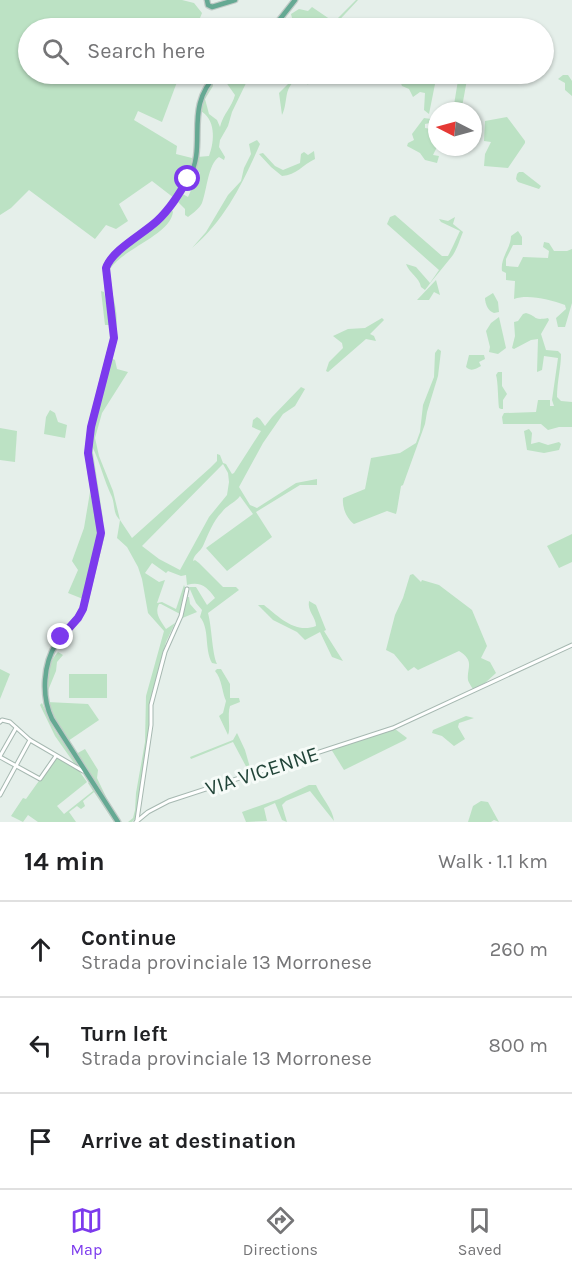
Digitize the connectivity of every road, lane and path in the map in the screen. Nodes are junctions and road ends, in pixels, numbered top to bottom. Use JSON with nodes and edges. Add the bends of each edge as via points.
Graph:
{"nodes":[{"id":1,"x":207,"y":0,"type":"edge"},
{"id":2,"x":235,"y":0,"type":"edge"},
{"id":3,"x":295,"y":0,"type":"edge"},
{"id":4,"x":281,"y":18,"type":"edge"},
{"id":5,"x":209,"y":84,"type":"edge"},
{"id":6,"x":187,"y":589,"type":"dead end"},
{"id":7,"x":572,"y":645,"type":"edge"},
{"id":8,"x":0,"y":722,"type":"edge"},
{"id":9,"x":16,"y":728,"type":"junction"},
{"id":10,"x":30,"y":740,"type":"junction"},
{"id":11,"x":56,"y":756,"type":"junction"},
{"id":12,"x":0,"y":757,"type":"edge"},
{"id":13,"x":16,"y":765,"type":"junction"},
{"id":14,"x":88,"y":773,"type":"junction"},
{"id":15,"x":0,"y":784,"type":"edge"},
{"id":16,"x":4,"y":786,"type":"junction"},
{"id":17,"x":0,"y":795,"type":"edge"},
{"id":18,"x":136,"y":821,"type":"edge"},
{"id":19,"x":118,"y":822,"type":"edge"}],
"edges":[{"from":1,"to":2,"type":"main road","via":[[212,7]]},
{"from":3,"to":4,"type":"main road"},
{"from":5,"to":14,"type":"main road","via":[[199,104],[195,159],[188,179],[165,214],[116,254],[106,268],[114,338],[88,453],[101,536],[83,609],[55,646],[45,686],[45,704],[52,719]]},
{"from":6,"to":18,"type":"street","via":[[151,705]]},
{"from":7,"to":18,"type":"street","name":"VIA VICENNE","via":[[394,728],[169,801]]},
{"from":8,"to":9,"type":"street","via":[[6,721]]},
{"from":9,"to":10,"type":"street"},
{"from":9,"to":12,"type":"street"},
{"from":10,"to":11,"type":"street"},
{"from":10,"to":13,"type":"street"},
{"from":11,"to":13,"type":"street","via":[[40,778]]},
{"from":11,"to":14,"type":"street"},
{"from":12,"to":13,"type":"street"},
{"from":13,"to":16,"type":"street"},
{"from":14,"to":19,"type":"main road"},
{"from":15,"to":16,"type":"street"},
{"from":16,"to":17,"type":"street"}]}
